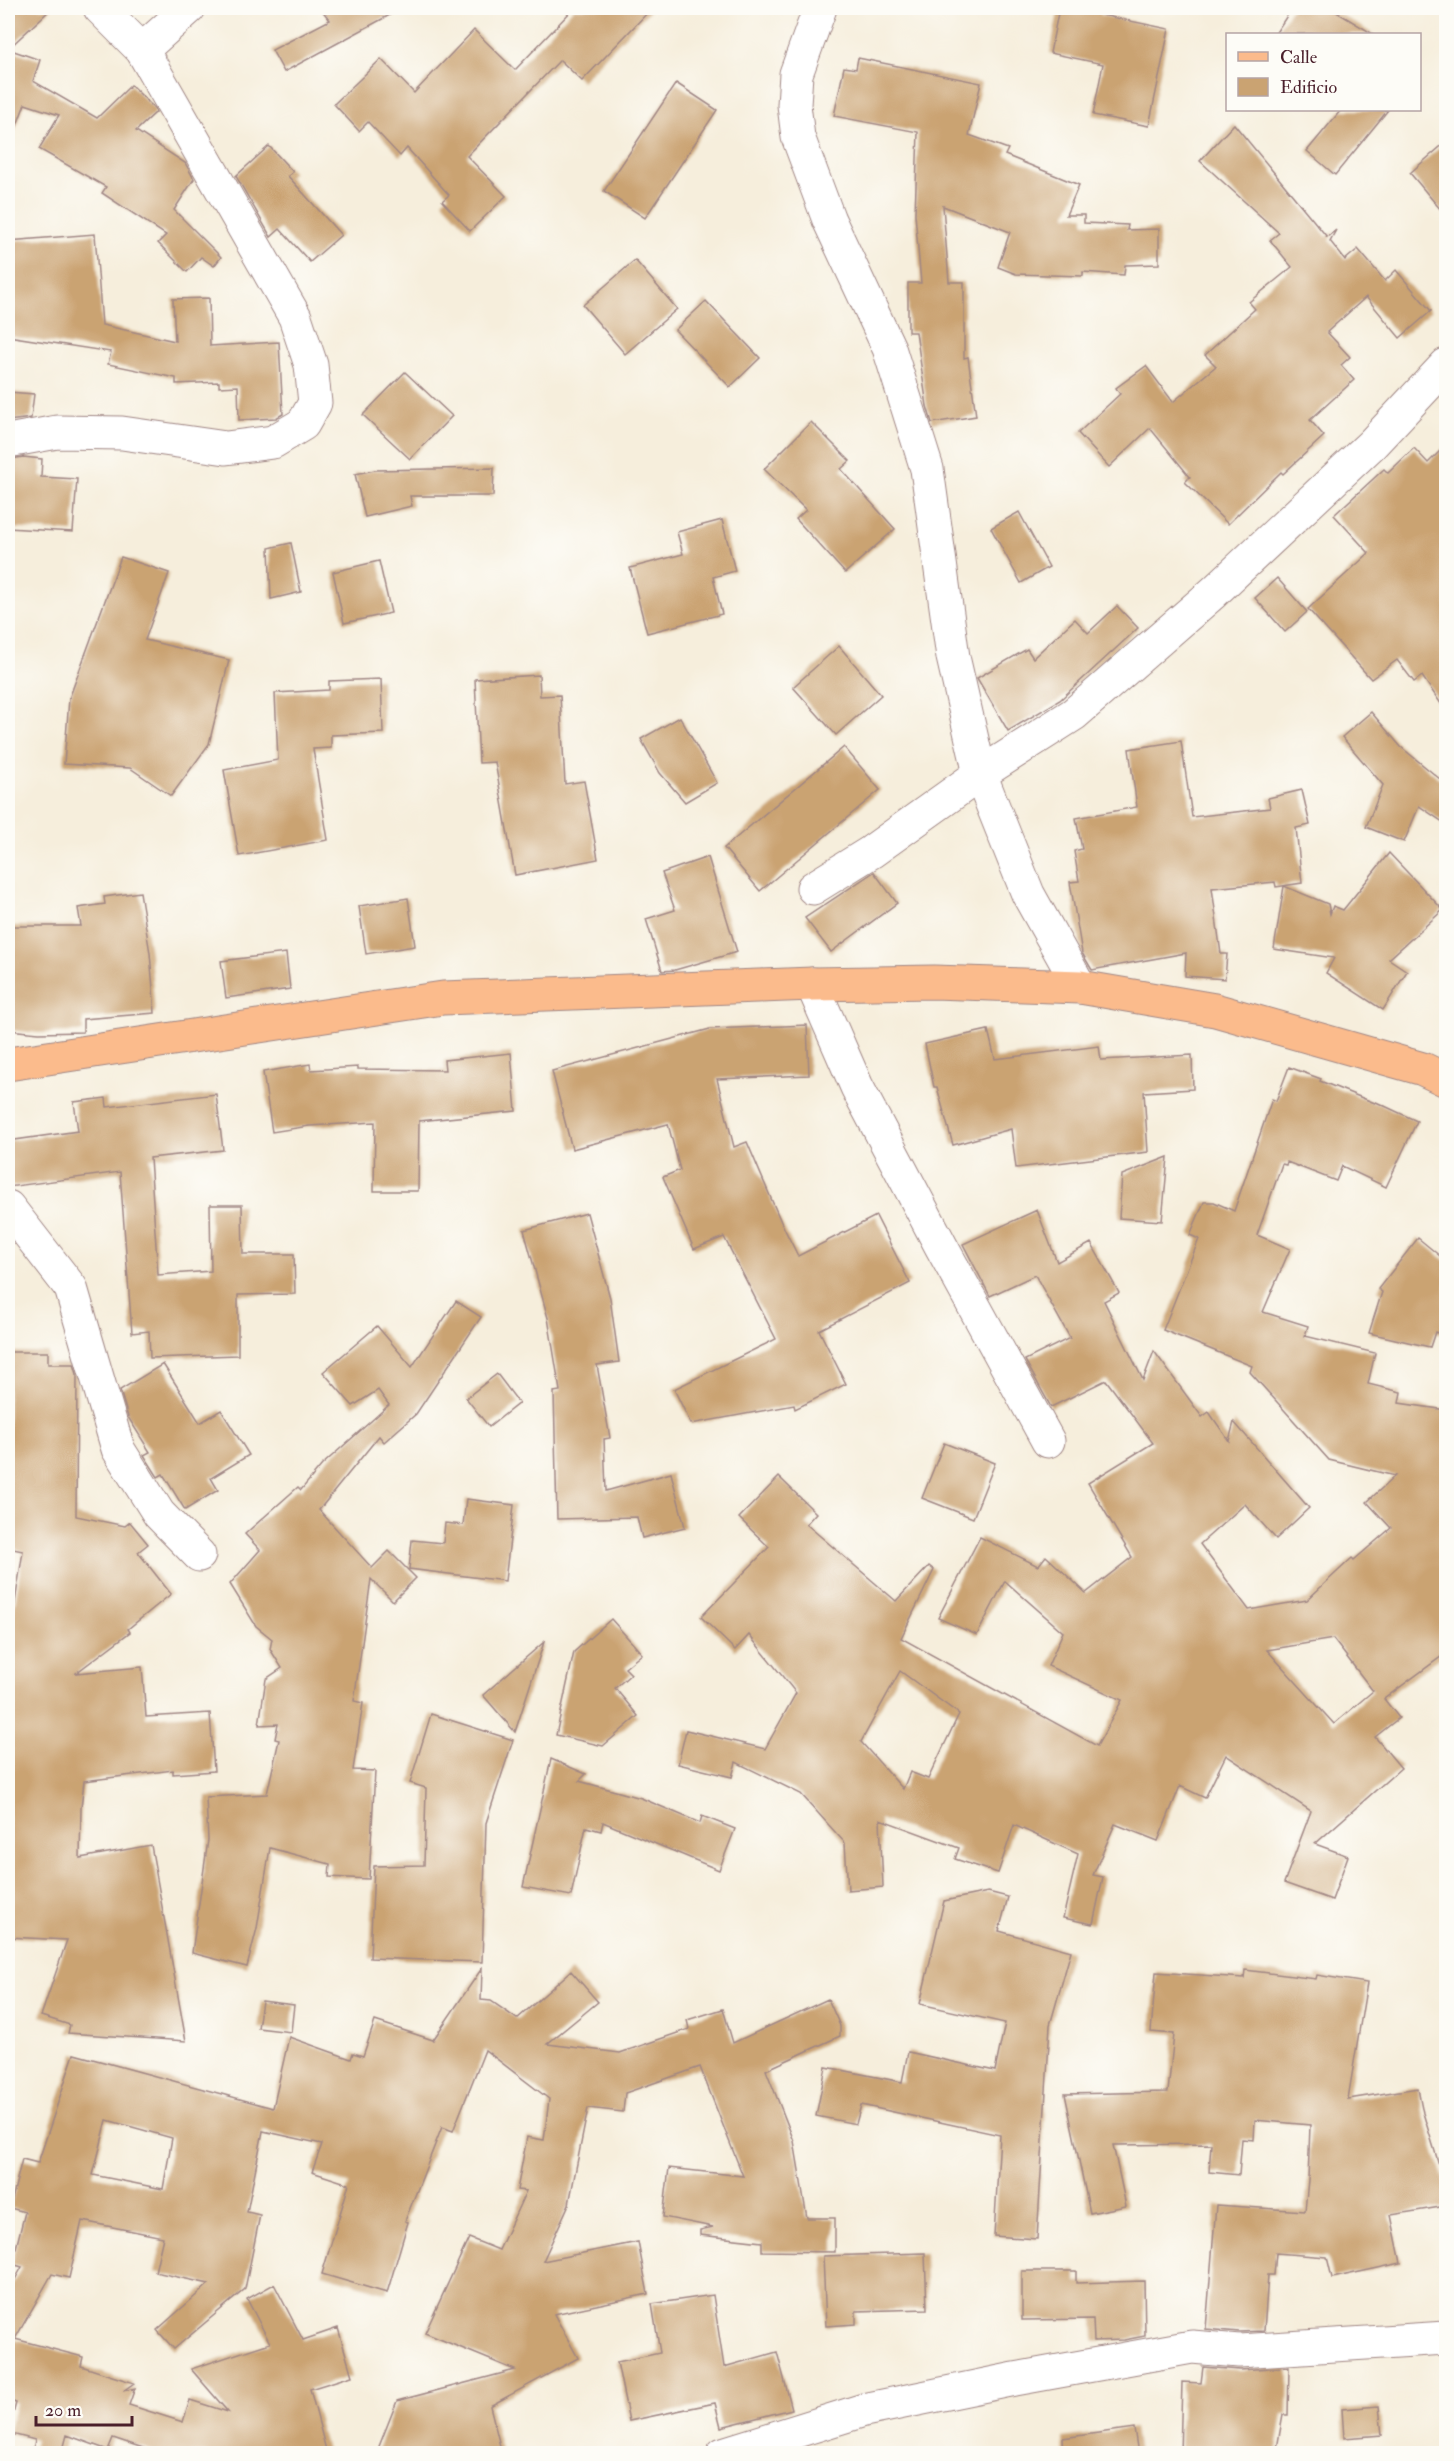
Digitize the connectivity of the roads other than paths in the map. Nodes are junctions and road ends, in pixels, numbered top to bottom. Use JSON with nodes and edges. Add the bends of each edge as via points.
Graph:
{"nodes":[{"id":1,"x":100,"y":8,"type":"edge"},
{"id":2,"x":189,"y":8,"type":"edge"},
{"id":3,"x":820,"y":8,"type":"edge"},
{"id":4,"x":142,"y":50,"type":"junction"},
{"id":5,"x":1446,"y":365,"type":"edge"},
{"id":6,"x":8,"y":441,"type":"edge"},
{"id":7,"x":980,"y":774,"type":"junction"},
{"id":8,"x":813,"y":888,"type":"dead end"},
{"id":9,"x":812,"y":984,"type":"junction"},
{"id":10,"x":1080,"y":987,"type":"junction"},
{"id":11,"x":8,"y":1064,"type":"edge"},
{"id":12,"x":1446,"y":1080,"type":"edge"},
{"id":13,"x":8,"y":1207,"type":"edge"},
{"id":14,"x":1048,"y":1441,"type":"dead end"},
{"id":15,"x":199,"y":1555,"type":"dead end"},
{"id":16,"x":1446,"y":2338,"type":"edge"},
{"id":17,"x":723,"y":2454,"type":"edge"}],
"edges":[{"from":1,"to":4,"type":"street"},
{"from":2,"to":4,"type":"street"},
{"from":3,"to":7,"type":"street","via":[[796,74],[798,138],[829,220],[889,348],[927,469],[953,657]]},
{"from":4,"to":6,"type":"street","via":[[295,317],[311,365],[315,403],[303,424],[273,442],[226,448],[122,433],[57,432]]},
{"from":5,"to":7,"type":"street","via":[[1372,444],[1205,601],[1074,714]]},
{"from":7,"to":8,"type":"street"},
{"from":7,"to":10,"type":"street","via":[[1028,894]]},
{"from":9,"to":10,"type":"main road","via":[[934,982]]},
{"from":9,"to":11,"type":"main road","via":[[443,999]]},
{"from":9,"to":14,"type":"street","via":[[857,1088]]},
{"from":10,"to":12,"type":"main road","via":[[1215,1010],[1423,1069]]},
{"from":13,"to":15,"type":"street","via":[[72,1288],[118,1449],[159,1514]]},
{"from":16,"to":17,"type":"street","via":[[1239,2351],[1192,2348],[864,2410]]}]}
